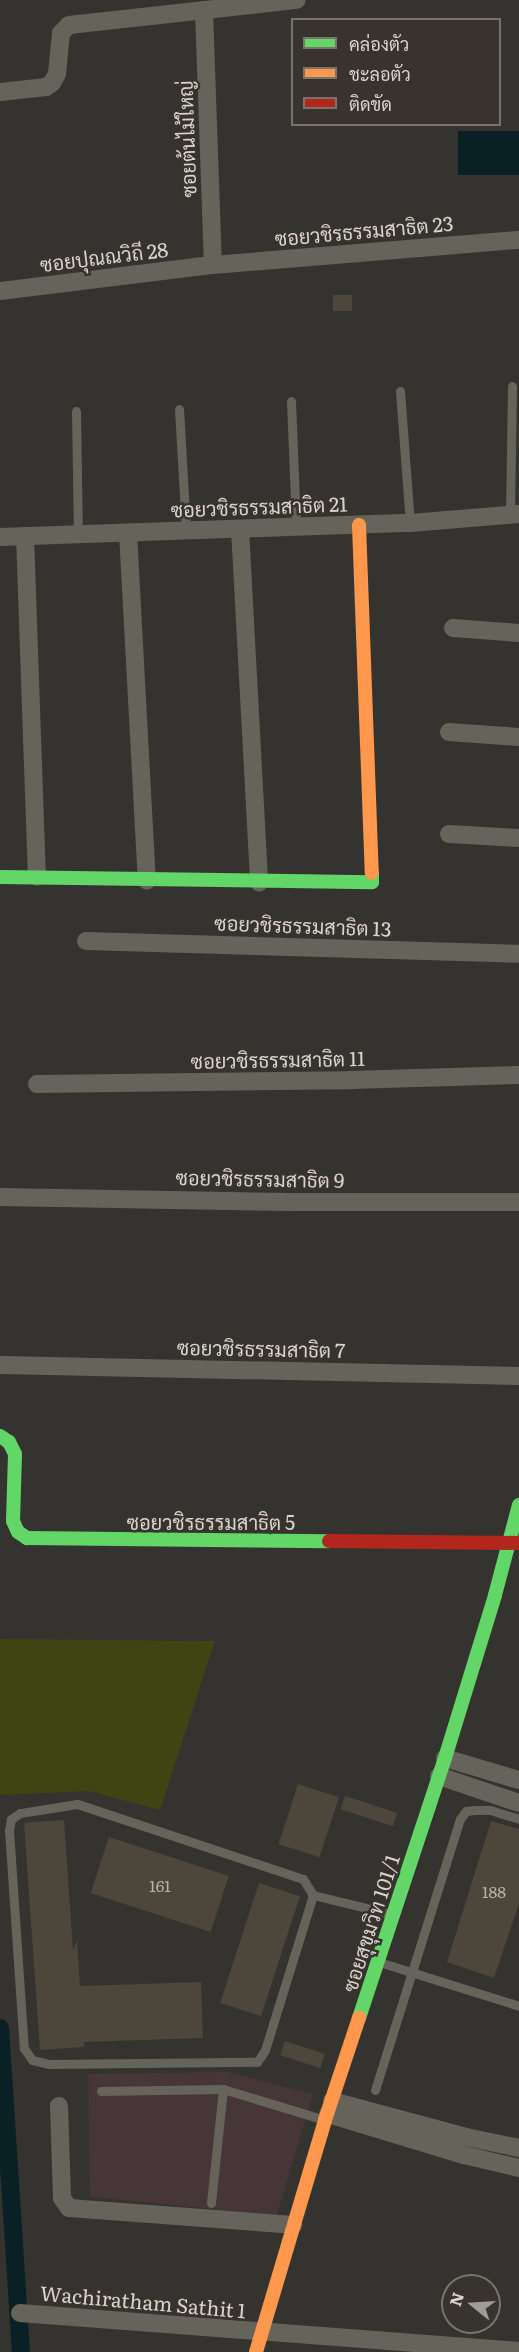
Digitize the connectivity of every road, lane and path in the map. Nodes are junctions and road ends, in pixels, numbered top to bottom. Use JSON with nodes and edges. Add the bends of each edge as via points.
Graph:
{"nodes":[{"id":1,"x":297,"y":0,"type":"edge"},
{"id":2,"x":204,"y":10,"type":"junction"},
{"id":3,"x":0,"y":92,"type":"edge"},
{"id":4,"x":519,"y":240,"type":"edge"},
{"id":5,"x":213,"y":265,"type":"junction"},
{"id":6,"x":0,"y":291,"type":"edge"},
{"id":7,"x":512,"y":386,"type":"dead end"},
{"id":8,"x":400,"y":392,"type":"dead end"},
{"id":9,"x":291,"y":401,"type":"dead end"},
{"id":10,"x":178,"y":409,"type":"dead end"},
{"id":11,"x":76,"y":411,"type":"dead end"},
{"id":12,"x":515,"y":514,"type":"edge"},
{"id":13,"x":410,"y":523,"type":"junction"},
{"id":14,"x":359,"y":525,"type":"junction"},
{"id":15,"x":296,"y":527,"type":"junction"},
{"id":16,"x":240,"y":529,"type":"junction"},
{"id":17,"x":186,"y":531,"type":"junction"},
{"id":18,"x":128,"y":533,"type":"junction"},
{"id":19,"x":78,"y":535,"type":"junction"},
{"id":20,"x":25,"y":536,"type":"junction"},
{"id":21,"x":0,"y":537,"type":"edge"},
{"id":22,"x":453,"y":628,"type":"dead end"},
{"id":23,"x":519,"y":633,"type":"edge"},
{"id":24,"x":448,"y":732,"type":"dead end"},
{"id":25,"x":519,"y":737,"type":"edge"},
{"id":26,"x":449,"y":834,"type":"dead end"},
{"id":27,"x":519,"y":838,"type":"edge"},
{"id":28,"x":0,"y":876,"type":"edge"},
{"id":29,"x":37,"y":877,"type":"junction"},
{"id":30,"x":147,"y":880,"type":"junction"},
{"id":31,"x":259,"y":882,"type":"junction"},
{"id":32,"x":86,"y":940,"type":"dead end"},
{"id":33,"x":519,"y":954,"type":"edge"},
{"id":34,"x":519,"y":1074,"type":"edge"},
{"id":35,"x":37,"y":1084,"type":"dead end"},
{"id":36,"x":0,"y":1197,"type":"edge"},
{"id":37,"x":519,"y":1202,"type":"edge"},
{"id":38,"x":2,"y":1365,"type":"dead end"},
{"id":39,"x":519,"y":1376,"type":"edge"},
{"id":40,"x":0,"y":1436,"type":"edge"},
{"id":41,"x":519,"y":1505,"type":"edge"},
{"id":42,"x":514,"y":1543,"type":"edge"},
{"id":43,"x":445,"y":1758,"type":"junction"},
{"id":44,"x":439,"y":1776,"type":"junction"},
{"id":45,"x":519,"y":1780,"type":"edge"},
{"id":46,"x":519,"y":1803,"type":"edge"},
{"id":47,"x":519,"y":1819,"type":"edge"},
{"id":48,"x":313,"y":1895,"type":"junction"},
{"id":49,"x":394,"y":1914,"type":"junction"},
{"id":50,"x":379,"y":1962,"type":"junction"},
{"id":51,"x":412,"y":1973,"type":"junction"},
{"id":52,"x":519,"y":2006,"type":"edge"},
{"id":53,"x":224,"y":2089,"type":"junction"},
{"id":54,"x":375,"y":2090,"type":"dead end"},
{"id":55,"x":101,"y":2091,"type":"dead end"},
{"id":56,"x":59,"y":2106,"type":"dead end"},
{"id":57,"x":328,"y":2112,"type":"junction"},
{"id":58,"x":519,"y":2148,"type":"edge"},
{"id":59,"x":519,"y":2168,"type":"edge"},
{"id":60,"x":211,"y":2203,"type":"dead end"},
{"id":61,"x":293,"y":2225,"type":"junction"},
{"id":62,"x":20,"y":2313,"type":"dead end"},
{"id":63,"x":262,"y":2333,"type":"junction"},
{"id":64,"x":519,"y":2351,"type":"edge"},
{"id":65,"x":256,"y":2352,"type":"edge"}],
"edges":[{"from":1,"to":2,"type":"street"},
{"from":2,"to":3,"type":"street","via":[[69,25],[61,33],[57,74],[52,83]]},
{"from":2,"to":5,"type":"street","name":"ซอยต้นไม้ใหญ่"},
{"from":4,"to":5,"type":"street","name":"ซอยวชิรธรรมสาธิต 23"},
{"from":5,"to":6,"type":"street","name":"ซอยปุณณวิถี 28"},
{"from":7,"to":12,"type":"lane"},
{"from":8,"to":13,"type":"lane"},
{"from":9,"to":15,"type":"lane"},
{"from":10,"to":17,"type":"lane"},
{"from":11,"to":19,"type":"lane"},
{"from":12,"to":13,"type":"street","name":"ซอยวชิรธรรมสาธิต 21"},
{"from":13,"to":14,"type":"street","name":"ซอยวชิรธรรมสาธิต 21"},
{"from":14,"to":15,"type":"street","name":"ซอยวชิรธรรมสาธิต 21"},
{"from":14,"to":31,"type":"street","via":[[374,877],[370,884]]},
{"from":15,"to":16,"type":"street","name":"ซอยวชิรธรรมสาธิต 21"},
{"from":16,"to":17,"type":"street","name":"ซอยวชิรธรรมสาธิต 21"},
{"from":16,"to":31,"type":"street"},
{"from":17,"to":18,"type":"street","name":"ซอยวชิรธรรมสาธิต 21"},
{"from":18,"to":19,"type":"street","name":"ซอยวชิรธรรมสาธิต 21"},
{"from":18,"to":30,"type":"street"},
{"from":19,"to":20,"type":"street","name":"ซอยวชิรธรรมสาธิต 21"},
{"from":20,"to":21,"type":"street","name":"ซอยวชิรธรรมสาธิต 21"},
{"from":20,"to":29,"type":"street"},
{"from":22,"to":23,"type":"street"},
{"from":24,"to":25,"type":"street"},
{"from":26,"to":27,"type":"street"},
{"from":28,"to":29,"type":"street"},
{"from":29,"to":30,"type":"street"},
{"from":30,"to":31,"type":"street"},
{"from":32,"to":33,"type":"street","name":"ซอยวชิรธรรมสาธิต 13"},
{"from":34,"to":35,"type":"street","name":"ซอยวชิรธรรมสาธิต 11"},
{"from":36,"to":37,"type":"street","name":"ซอยวชิรธรรมสาธิต 9"},
{"from":38,"to":39,"type":"street","name":"ซอยวชิรธรรมสาธิต 7"},
{"from":40,"to":42,"type":"street","name":"ซอยวชิรธรรมสาธิต 5","via":[[9,1442],[15,1454],[13,1521],[18,1532],[27,1538]]},
{"from":41,"to":42,"type":"street","name":"ซอยสุขุมวิท 101/1"},
{"from":42,"to":43,"type":"street","name":"ซอยสุขุมวิท 101/1"},
{"from":43,"to":44,"type":"street","name":"ซอยสุขุมวิท 101/1"},
{"from":43,"to":45,"type":"street"},
{"from":44,"to":46,"type":"street"},
{"from":44,"to":49,"type":"street","name":"ซอยสุขุมวิท 101/1"},
{"from":47,"to":51,"type":"lane","via":[[490,1810],[466,1811],[460,1819]]},
{"from":48,"to":48,"type":"lane","via":[[265,2050],[257,2062],[49,2064],[32,2060],[24,2048],[9,1830],[11,1819],[20,1813],[77,1804],[303,1879]]},
{"from":48,"to":49,"type":"lane"},
{"from":49,"to":50,"type":"street","name":"ซอยสุขุมวิท 101/1"},
{"from":50,"to":51,"type":"lane"},
{"from":50,"to":57,"type":"street","name":"ซอยสุขุมวิท 101/1"},
{"from":51,"to":52,"type":"lane"},
{"from":51,"to":54,"type":"lane"},
{"from":53,"to":55,"type":"lane"},
{"from":53,"to":57,"type":"lane"},
{"from":53,"to":60,"type":"lane"},
{"from":56,"to":61,"type":"street","via":[[62,2198],[69,2208]]},
{"from":57,"to":58,"type":"street"},
{"from":57,"to":59,"type":"street"},
{"from":57,"to":61,"type":"street","name":"ซอยสุขุมวิท 101/1"},
{"from":61,"to":63,"type":"street","name":"ซอยสุขุมวิท 101/1"},
{"from":62,"to":63,"type":"street","name":"Wachiratham Sathit 1"},
{"from":63,"to":64,"type":"street","name":"Wachiratham Sathit 1"},
{"from":63,"to":65,"type":"street","name":"ซอยสุขุมวิท 101/1"}]}
